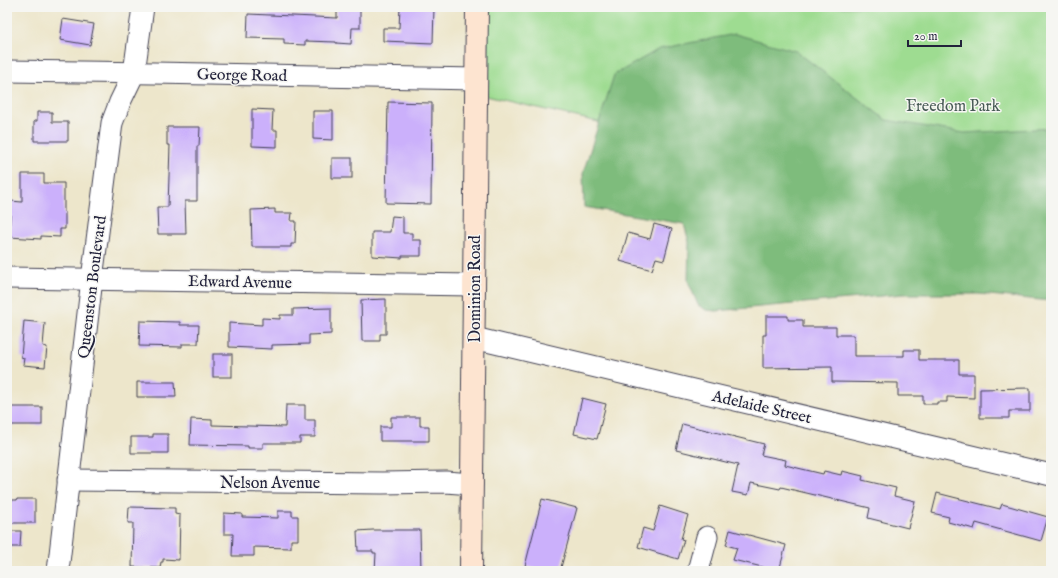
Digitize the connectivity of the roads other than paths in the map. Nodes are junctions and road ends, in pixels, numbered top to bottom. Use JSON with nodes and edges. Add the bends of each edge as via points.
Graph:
{"nodes":[{"id":1,"x":143,"y":7,"type":"edge"},
{"id":2,"x":477,"y":7,"type":"edge"},
{"id":3,"x":7,"y":71,"type":"edge"},
{"id":4,"x":134,"y":73,"type":"junction"},
{"id":5,"x":476,"y":79,"type":"junction"},
{"id":6,"x":7,"y":278,"type":"edge"},
{"id":7,"x":92,"y":279,"type":"junction"},
{"id":8,"x":474,"y":285,"type":"junction"},
{"id":9,"x":474,"y":338,"type":"junction"},
{"id":10,"x":1051,"y":475,"type":"edge"},
{"id":11,"x":68,"y":480,"type":"junction"},
{"id":12,"x":472,"y":484,"type":"junction"},
{"id":13,"x":707,"y":537,"type":"dead end"},
{"id":14,"x":58,"y":571,"type":"edge"},
{"id":15,"x":471,"y":571,"type":"edge"},
{"id":16,"x":698,"y":571,"type":"edge"}],
"edges":[{"from":1,"to":4,"type":"street","name":"Queenston Boulevard"},
{"from":2,"to":5,"type":"main road","name":"Dominion Road"},
{"from":3,"to":4,"type":"street","name":"George Road"},
{"from":4,"to":5,"type":"street","name":"George Road"},
{"from":4,"to":7,"type":"street","name":"Queenston Boulevard","via":[[112,123]]},
{"from":5,"to":8,"type":"main road","name":"Dominion Road"},
{"from":6,"to":7,"type":"street","name":"Edward Avenue"},
{"from":7,"to":8,"type":"street","name":"Edward Avenue"},
{"from":7,"to":11,"type":"street","name":"Queenston Boulevard"},
{"from":8,"to":9,"type":"main road","name":"Dominion Road"},
{"from":9,"to":10,"type":"street","name":"Adelaide Street"},
{"from":9,"to":12,"type":"main road","name":"Dominion Road"},
{"from":11,"to":12,"type":"street","name":"Nelson Avenue"},
{"from":11,"to":14,"type":"street","name":"Queenston Boulevard"},
{"from":12,"to":15,"type":"main road","name":"Dominion Road"},
{"from":13,"to":16,"type":"street"}]}
